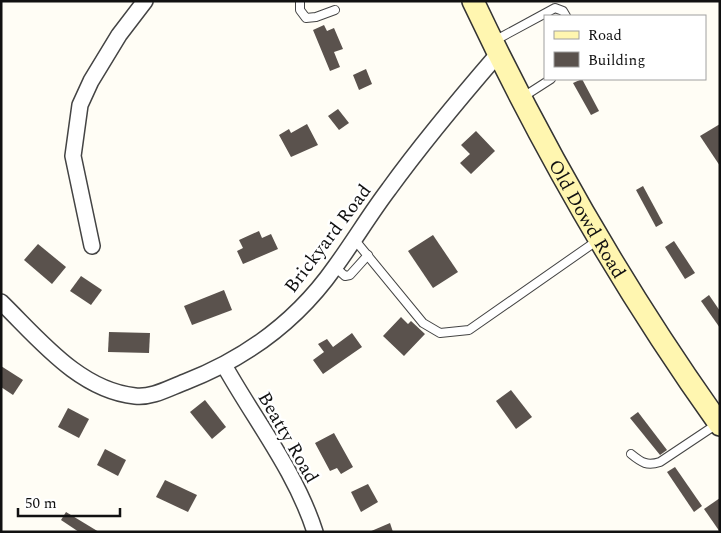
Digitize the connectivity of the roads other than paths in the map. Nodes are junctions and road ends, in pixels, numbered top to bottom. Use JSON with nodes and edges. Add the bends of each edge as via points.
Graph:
{"nodes":[{"id":1,"x":145,"y":1,"type":"edge"},
{"id":2,"x":300,"y":1,"type":"edge"},
{"id":3,"x":473,"y":1,"type":"edge"},
{"id":4,"x":335,"y":10,"type":"dead end"},
{"id":5,"x":544,"y":15,"type":"edge"},
{"id":6,"x":544,"y":15,"type":"edge"},
{"id":7,"x":565,"y":15,"type":"edge"},
{"id":8,"x":495,"y":48,"type":"junction"},
{"id":9,"x":549,"y":80,"type":"edge"},
{"id":10,"x":520,"y":98,"type":"junction"},
{"id":11,"x":354,"y":239,"type":"junction"},
{"id":12,"x":599,"y":239,"type":"junction"},
{"id":13,"x":92,"y":246,"type":"dead end"},
{"id":14,"x":368,"y":255,"type":"junction"},
{"id":15,"x":335,"y":268,"type":"junction"},
{"id":16,"x":1,"y":302,"type":"edge"},
{"id":17,"x":224,"y":365,"type":"junction"},
{"id":18,"x":719,"y":424,"type":"edge"},
{"id":19,"x":631,"y":454,"type":"dead end"},
{"id":20,"x":315,"y":532,"type":"edge"}],
"edges":[{"from":1,"to":13,"type":"street","via":[[114,42],[80,105],[73,156]]},
{"from":2,"to":4,"type":"lane","via":[[300,10],[306,18]]},
{"from":3,"to":8,"type":"street","name":"Old Dowd Road"},
{"from":5,"to":8,"type":"lane"},
{"from":6,"to":7,"type":"lane","via":[[555,8]]},
{"from":8,"to":10,"type":"street","name":"Old Dowd Road"},
{"from":8,"to":11,"type":"street","name":"Brickyard Road"},
{"from":9,"to":10,"type":"lane"},
{"from":10,"to":12,"type":"street","name":"Old Dowd Road"},
{"from":11,"to":14,"type":"lane"},
{"from":11,"to":15,"type":"street","name":"Brickyard Road"},
{"from":12,"to":14,"type":"lane","via":[[469,330],[453,333],[440,333],[423,323]]},
{"from":12,"to":18,"type":"street","name":"Old Dowd Road"},
{"from":14,"to":15,"type":"lane","via":[[350,276]]},
{"from":15,"to":17,"type":"street","name":"Brickyard Road","via":[[288,320],[253,349]]},
{"from":16,"to":17,"type":"street","name":"Brickyard Road","via":[[71,368],[86,379],[115,391],[134,396],[157,393]]},
{"from":17,"to":20,"type":"street","name":"Beatty Road","via":[[286,469]]},
{"from":18,"to":19,"type":"lane","via":[[660,462],[642,463]]}]}
